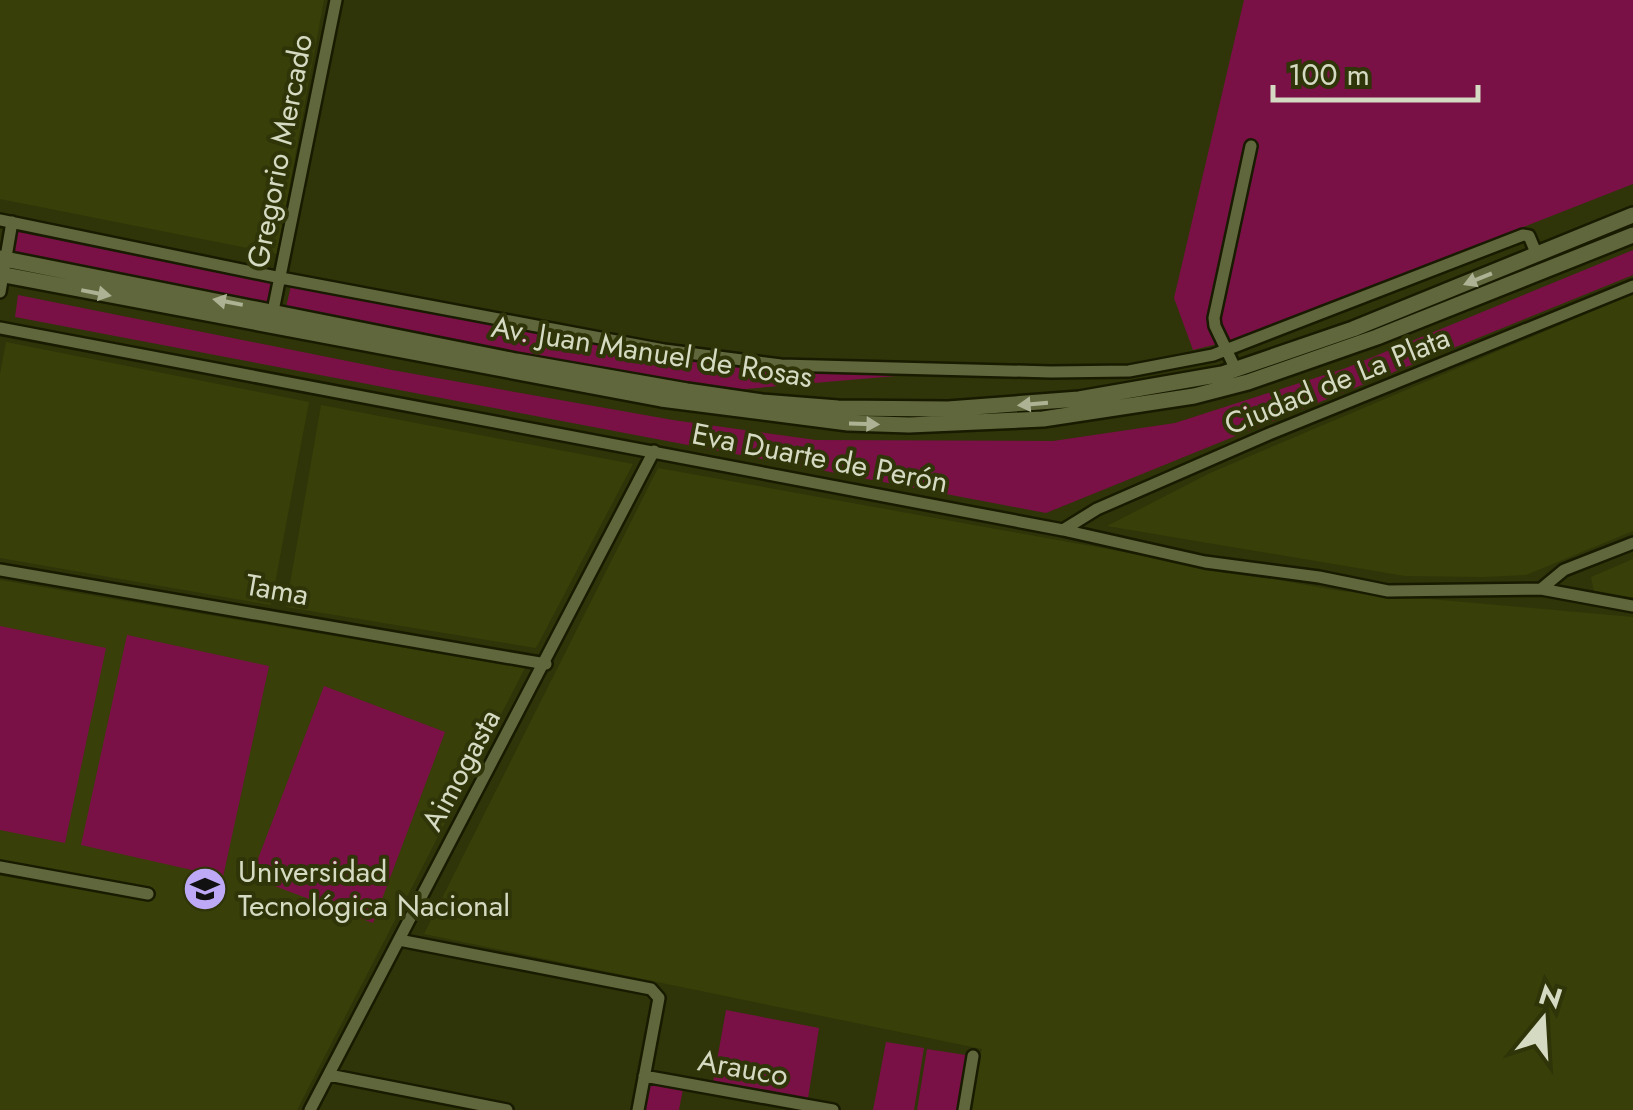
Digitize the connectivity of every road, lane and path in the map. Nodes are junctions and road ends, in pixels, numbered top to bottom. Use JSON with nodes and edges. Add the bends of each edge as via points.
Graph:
{"nodes":[{"id":1,"x":336,"y":0,"type":"edge"},
{"id":2,"x":1251,"y":146,"type":"dead end"},
{"id":3,"x":1633,"y":215,"type":"edge"},
{"id":4,"x":6,"y":221,"type":"edge"},
{"id":5,"x":1633,"y":235,"type":"edge"},
{"id":6,"x":1537,"y":255,"type":"junction"},
{"id":7,"x":2,"y":267,"type":"edge"},
{"id":8,"x":281,"y":278,"type":"junction"},
{"id":9,"x":1633,"y":286,"type":"edge"},
{"id":10,"x":0,"y":292,"type":"edge"},
{"id":11,"x":272,"y":310,"type":"junction"},
{"id":12,"x":0,"y":328,"type":"edge"},
{"id":13,"x":1226,"y":350,"type":"junction"},
{"id":14,"x":1236,"y":370,"type":"junction"},
{"id":15,"x":654,"y":451,"type":"junction"},
{"id":16,"x":1063,"y":530,"type":"junction"},
{"id":17,"x":1633,"y":542,"type":"edge"},
{"id":18,"x":0,"y":570,"type":"edge"},
{"id":19,"x":1541,"y":590,"type":"junction"},
{"id":20,"x":1633,"y":606,"type":"edge"},
{"id":21,"x":546,"y":664,"type":"junction"},
{"id":22,"x":0,"y":868,"type":"edge"},
{"id":23,"x":148,"y":894,"type":"dead end"},
{"id":24,"x":399,"y":940,"type":"junction"},
{"id":25,"x":973,"y":1056,"type":"dead end"},
{"id":26,"x":329,"y":1075,"type":"junction"},
{"id":27,"x":644,"y":1076,"type":"junction"},
{"id":28,"x":310,"y":1110,"type":"edge"},
{"id":29,"x":507,"y":1110,"type":"edge"},
{"id":30,"x":638,"y":1110,"type":"edge"},
{"id":31,"x":832,"y":1110,"type":"edge"},
{"id":32,"x":964,"y":1110,"type":"edge"}],
"edges":[{"from":1,"to":8,"type":"street","name":"Gregorio Mercado"},
{"from":2,"to":13,"type":"street","via":[[1214,318]]},
{"from":3,"to":6,"type":"main road","name":"Av. Juan Manuel de Rosas"},
{"from":4,"to":7,"type":"street"},
{"from":4,"to":8,"type":"street"},
{"from":7,"to":5,"type":"main road","name":"Av. Juan Manuel de Rosas","one_way":true,"via":[[661,399],[909,425],[1043,418],[1248,382]]},
{"from":6,"to":13,"type":"street","via":[[1523,234]]},
{"from":6,"to":14,"type":"main road","name":"Av. Juan Manuel de Rosas","one_way":true},
{"from":7,"to":10,"type":"street"},
{"from":11,"to":7,"type":"main road","name":"Av. Juan Manuel de Rosas","one_way":true},
{"from":8,"to":11,"type":"street","name":"Gregorio Mercado"},
{"from":8,"to":13,"type":"street","via":[[664,350],[781,364],[1130,371]]},
{"from":9,"to":16,"type":"street","name":"Ciudad de La Plata","via":[[1270,434]]},
{"from":14,"to":11,"type":"main road","name":"Av. Juan Manuel de Rosas","one_way":true,"via":[[1020,405],[838,408],[593,376]]},
{"from":12,"to":15,"type":"street","name":"Eva Duarte de Perón"},
{"from":13,"to":14,"type":"street"},
{"from":15,"to":16,"type":"street","name":"Eva Duarte de Perón"},
{"from":15,"to":21,"type":"street","name":"Aimogasta"},
{"from":16,"to":19,"type":"street","name":"Eva Duarte de Perón","via":[[1205,562],[1388,591]]},
{"from":17,"to":19,"type":"street","via":[[1564,570]]},
{"from":18,"to":21,"type":"street","name":"Tama"},
{"from":19,"to":20,"type":"street","name":"Eva Duarte de Perón"},
{"from":21,"to":24,"type":"street","name":"Aimogasta"},
{"from":22,"to":23,"type":"street"},
{"from":24,"to":26,"type":"street","name":"Aimogasta"},
{"from":24,"to":27,"type":"street","via":[[650,988],[659,998]]},
{"from":25,"to":32,"type":"street"},
{"from":26,"to":28,"type":"street","name":"Aimogasta"},
{"from":26,"to":29,"type":"street"},
{"from":27,"to":30,"type":"street"},
{"from":27,"to":31,"type":"street","name":"Arauco"}]}
